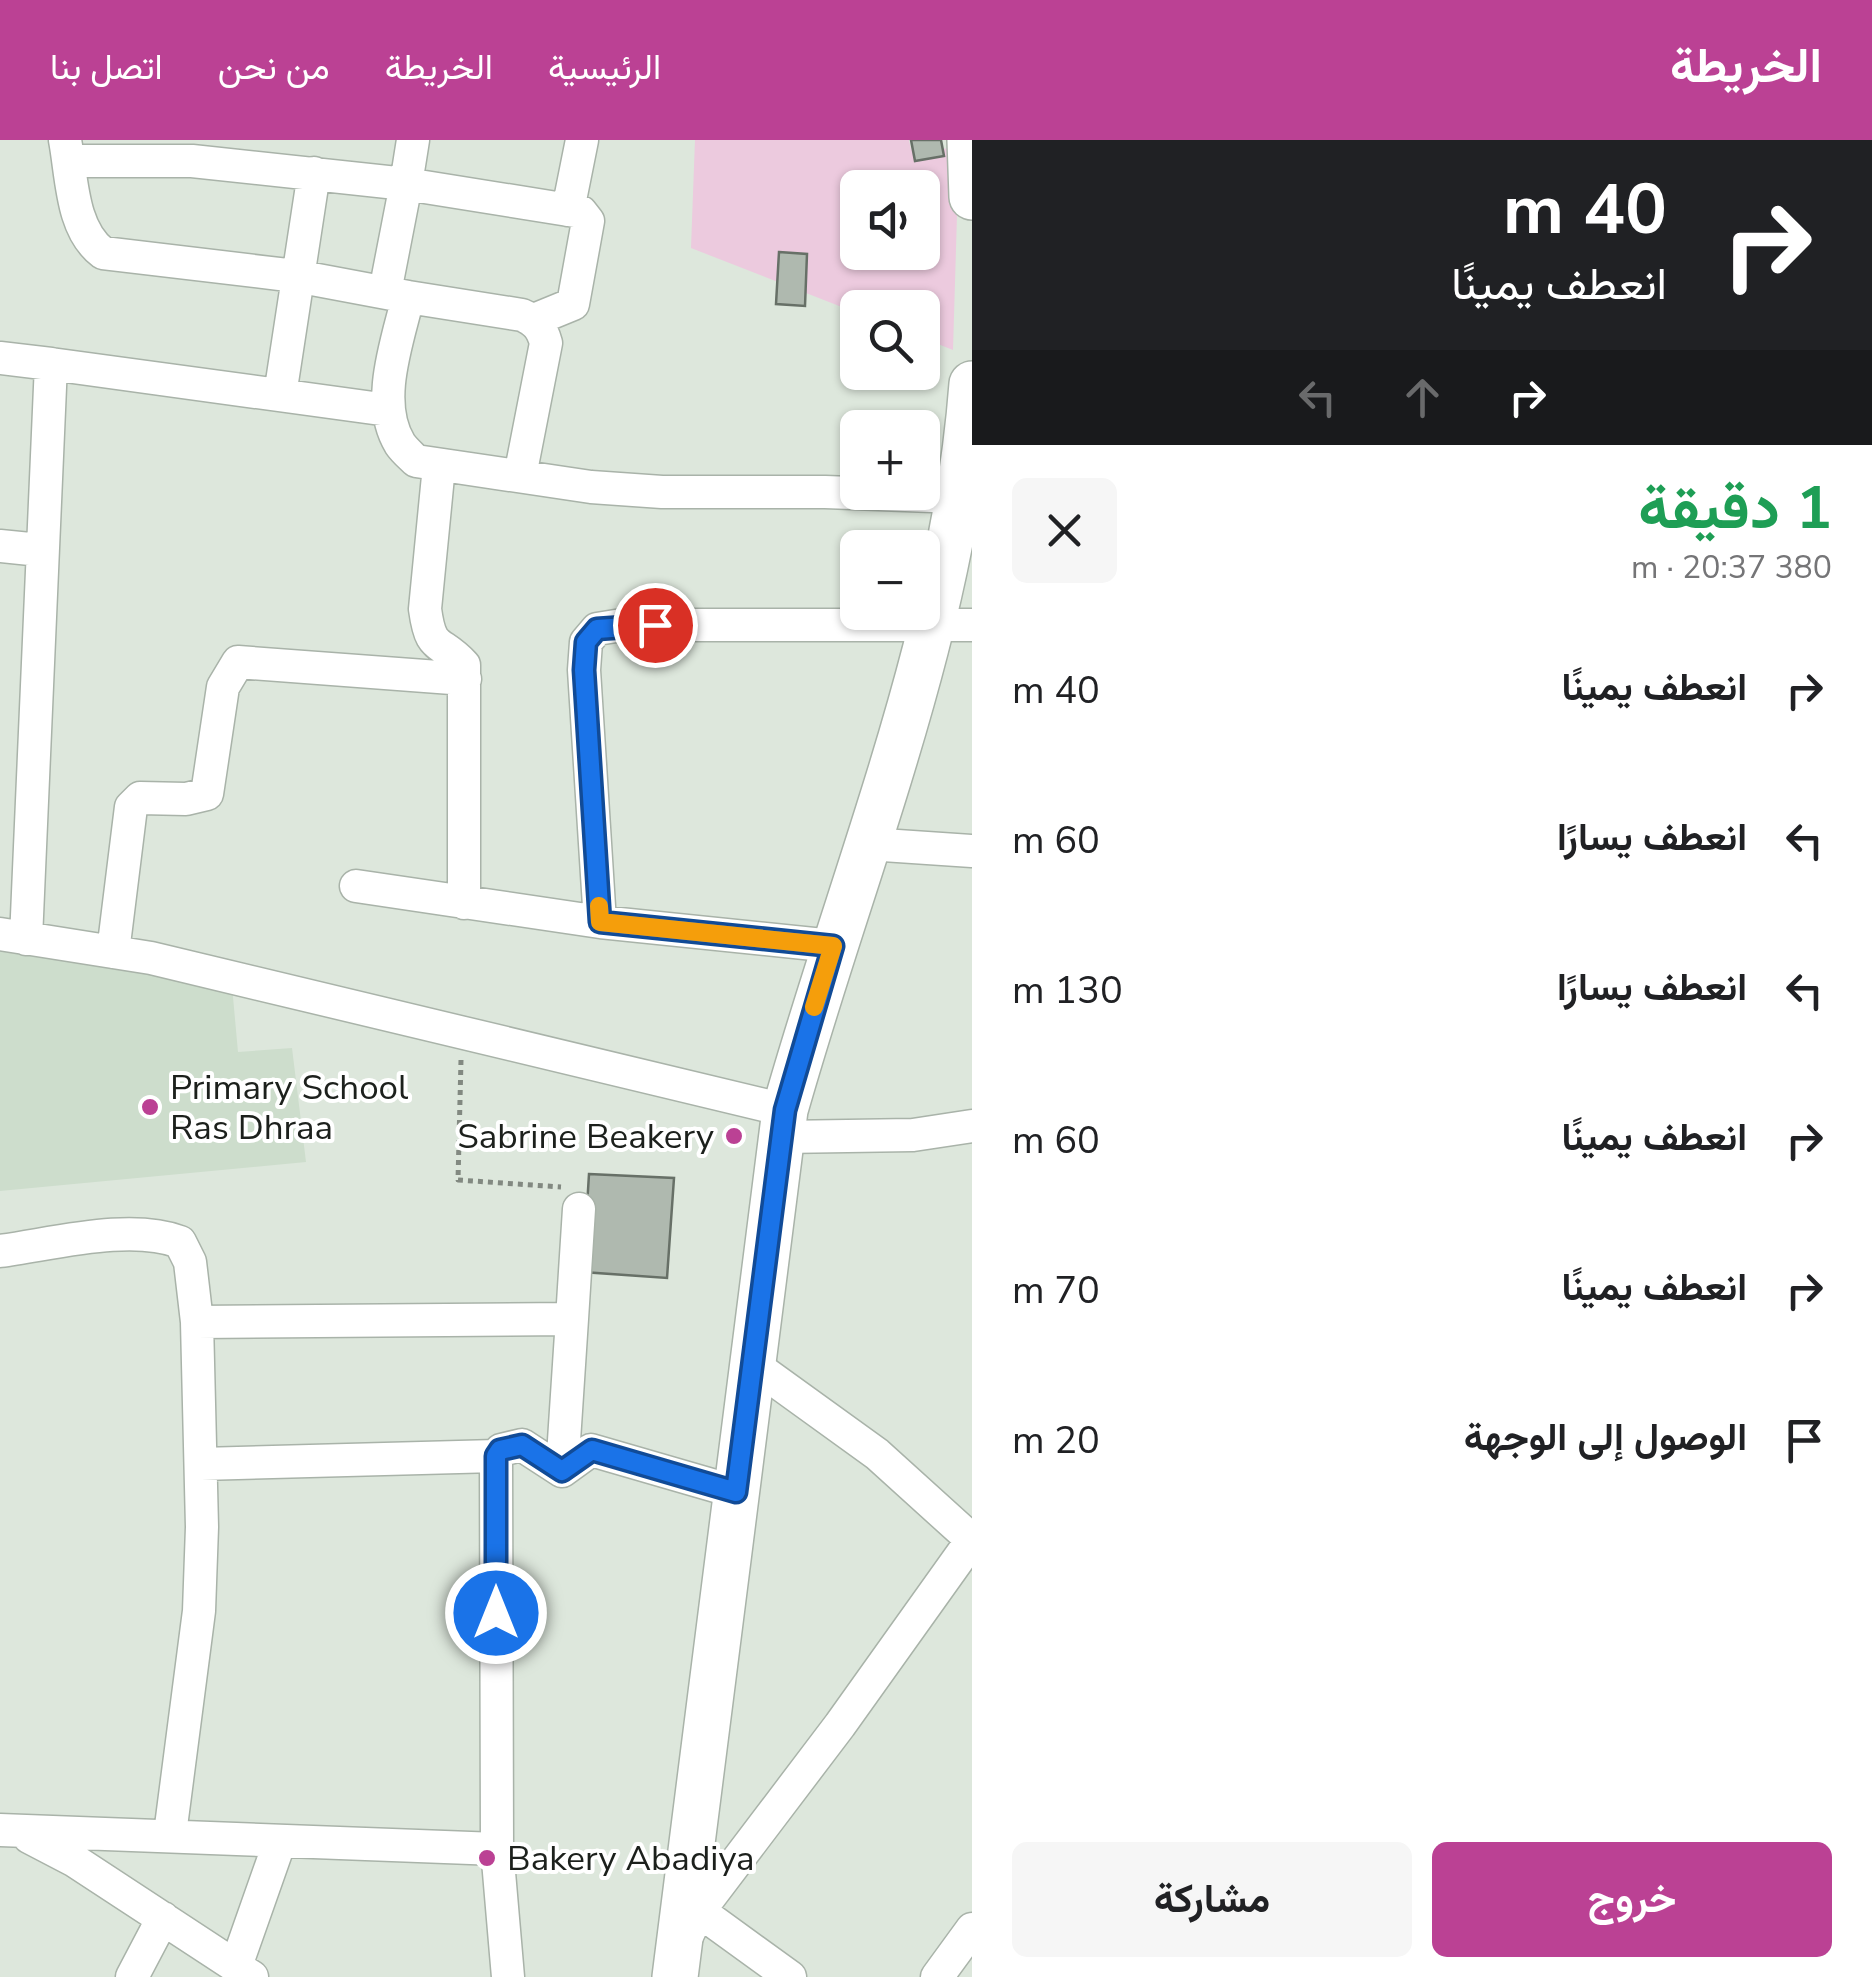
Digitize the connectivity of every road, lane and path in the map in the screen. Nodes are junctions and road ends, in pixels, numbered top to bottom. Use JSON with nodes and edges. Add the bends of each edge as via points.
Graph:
{"nodes":[{"id":1,"x":413,"y":140,"type":"edge"},
{"id":2,"x":582,"y":140,"type":"edge"},
{"id":3,"x":970,"y":140,"type":"edge"},
{"id":4,"x":67,"y":151,"type":"edge"},
{"id":5,"x":314,"y":173,"type":"junction"},
{"id":6,"x":406,"y":184,"type":"junction"},
{"id":7,"x":972,"y":198,"type":"edge"},
{"id":8,"x":568,"y":210,"type":"junction"},
{"id":9,"x":296,"y":276,"type":"junction"},
{"id":10,"x":397,"y":294,"type":"junction"},
{"id":11,"x":534,"y":320,"type":"junction"},
{"id":12,"x":0,"y":358,"type":"edge"},
{"id":13,"x":51,"y":364,"type":"junction"},
{"id":14,"x":972,"y":384,"type":"edge"},
{"id":15,"x":280,"y":395,"type":"junction"},
{"id":16,"x":388,"y":410,"type":"junction"},
{"id":17,"x":969,"y":447,"type":"edge"},
{"id":18,"x":439,"y":466,"type":"junction"},
{"id":19,"x":520,"y":476,"type":"junction"},
{"id":20,"x":959,"y":497,"type":"junction"},
{"id":21,"x":0,"y":546,"type":"edge"},
{"id":22,"x":40,"y":550,"type":"junction"},
{"id":23,"x":953,"y":624,"type":"edge"},
{"id":24,"x":465,"y":679,"type":"junction"},
{"id":25,"x":868,"y":844,"type":"junction"},
{"id":26,"x":972,"y":851,"type":"edge"},
{"id":27,"x":356,"y":886,"type":"dead end"},
{"id":28,"x":464,"y":903,"type":"junction"},
{"id":29,"x":600,"y":922,"type":"junction"},
{"id":30,"x":13,"y":936,"type":"edge"},
{"id":31,"x":833,"y":946,"type":"junction"},
{"id":32,"x":113,"y":952,"type":"junction"},
{"id":33,"x":461,"y":1032,"type":"junction"},
{"id":34,"x":783,"y":1124,"type":"junction"},
{"id":35,"x":972,"y":1126,"type":"edge"},
{"id":36,"x":580,"y":1209,"type":"joint"},
{"id":37,"x":0,"y":1251,"type":"edge"},
{"id":38,"x":572,"y":1319,"type":"junction"},
{"id":39,"x":197,"y":1322,"type":"junction"},
{"id":40,"x":751,"y":1363,"type":"junction"},
{"id":41,"x":496,"y":1456,"type":"junction"},
{"id":42,"x":200,"y":1464,"type":"junction"},
{"id":43,"x":562,"y":1471,"type":"junction"},
{"id":44,"x":736,"y":1492,"type":"junction"},
{"id":45,"x":972,"y":1540,"type":"edge"},
{"id":46,"x":10,"y":1831,"type":"edge"},
{"id":47,"x":170,"y":1834,"type":"junction"},
{"id":48,"x":280,"y":1840,"type":"junction"},
{"id":49,"x":497,"y":1849,"type":"junction"},
{"id":50,"x":699,"y":1911,"type":"junction"},
{"id":51,"x":163,"y":1918,"type":"junction"},
{"id":52,"x":972,"y":1929,"type":"edge"},
{"id":53,"x":676,"y":1968,"type":"edge"},
{"id":54,"x":244,"y":1971,"type":"edge"},
{"id":55,"x":132,"y":1977,"type":"edge"},
{"id":56,"x":508,"y":1977,"type":"edge"},
{"id":57,"x":790,"y":1977,"type":"edge"},
{"id":58,"x":937,"y":1977,"type":"edge"}],
"edges":[{"from":1,"to":6,"type":"street"},
{"from":2,"to":8,"type":"street"},
{"from":3,"to":7,"type":"street"},
{"from":4,"to":5,"type":"street"},
{"from":4,"to":9,"type":"street","via":[[82,229],[103,253]]},
{"from":5,"to":6,"type":"street"},
{"from":5,"to":9,"type":"street"},
{"from":6,"to":8,"type":"street"},
{"from":6,"to":10,"type":"street"},
{"from":8,"to":11,"type":"street","via":[[588,221],[573,304]]},
{"from":9,"to":10,"type":"street"},
{"from":9,"to":15,"type":"street"},
{"from":10,"to":11,"type":"street"},
{"from":10,"to":16,"type":"street"},
{"from":11,"to":19,"type":"street","via":[[546,343]]},
{"from":12,"to":13,"type":"street"},
{"from":13,"to":15,"type":"street"},
{"from":13,"to":22,"type":"street"},
{"from":14,"to":17,"type":"street"},
{"from":15,"to":16,"type":"street"},
{"from":16,"to":18,"type":"street","via":[[400,443],[416,461]]},
{"from":17,"to":20,"type":"street"},
{"from":18,"to":19,"type":"street"},
{"from":18,"to":24,"type":"street","via":[[425,609],[428,632],[464,664]]},
{"from":19,"to":20,"type":"street","via":[[662,492]]},
{"from":20,"to":23,"type":"street"},
{"from":21,"to":22,"type":"street"},
{"from":22,"to":30,"type":"street"},
{"from":23,"to":25,"type":"street","via":[[911,712]]},
{"from":23,"to":29,"type":"street","via":[[597,629],[586,642],[584,670]]},
{"from":24,"to":28,"type":"street"},
{"from":24,"to":32,"type":"street","via":[[238,662],[223,688],[207,794],[140,798],[131,808]]},
{"from":25,"to":26,"type":"street"},
{"from":25,"to":31,"type":"street"},
{"from":27,"to":28,"type":"street"},
{"from":28,"to":29,"type":"street"},
{"from":29,"to":31,"type":"street"},
{"from":30,"to":32,"type":"street"},
{"from":31,"to":34,"type":"street"},
{"from":32,"to":33,"type":"street"},
{"from":33,"to":34,"type":"street"},
{"from":33,"to":36,"type":"path","via":[[458,1180],[581,1188]]},
{"from":34,"to":35,"type":"street","via":[[912,1135]]},
{"from":34,"to":40,"type":"street"},
{"from":36,"to":38,"type":"street"},
{"from":37,"to":39,"type":"street","via":[[130,1234],[180,1242],[190,1262]]},
{"from":38,"to":39,"type":"street"},
{"from":38,"to":43,"type":"street"},
{"from":39,"to":42,"type":"street"},
{"from":40,"to":44,"type":"street"},
{"from":40,"to":45,"type":"street","via":[[877,1454]]},
{"from":41,"to":42,"type":"street"},
{"from":41,"to":43,"type":"street","via":[[522,1445]]},
{"from":41,"to":49,"type":"street"},
{"from":42,"to":47,"type":"street","via":[[199,1610]]},
{"from":43,"to":44,"type":"street","via":[[592,1450]]},
{"from":44,"to":53,"type":"street"},
{"from":45,"to":50,"type":"street"},
{"from":46,"to":47,"type":"street"},
{"from":46,"to":51,"type":"street","via":[[76,1861]]},
{"from":47,"to":48,"type":"street"},
{"from":48,"to":49,"type":"street"},
{"from":48,"to":54,"type":"street"},
{"from":49,"to":56,"type":"street"},
{"from":50,"to":53,"type":"street"},
{"from":50,"to":57,"type":"street"},
{"from":51,"to":54,"type":"street"},
{"from":51,"to":55,"type":"street"},
{"from":52,"to":58,"type":"street"}]}
